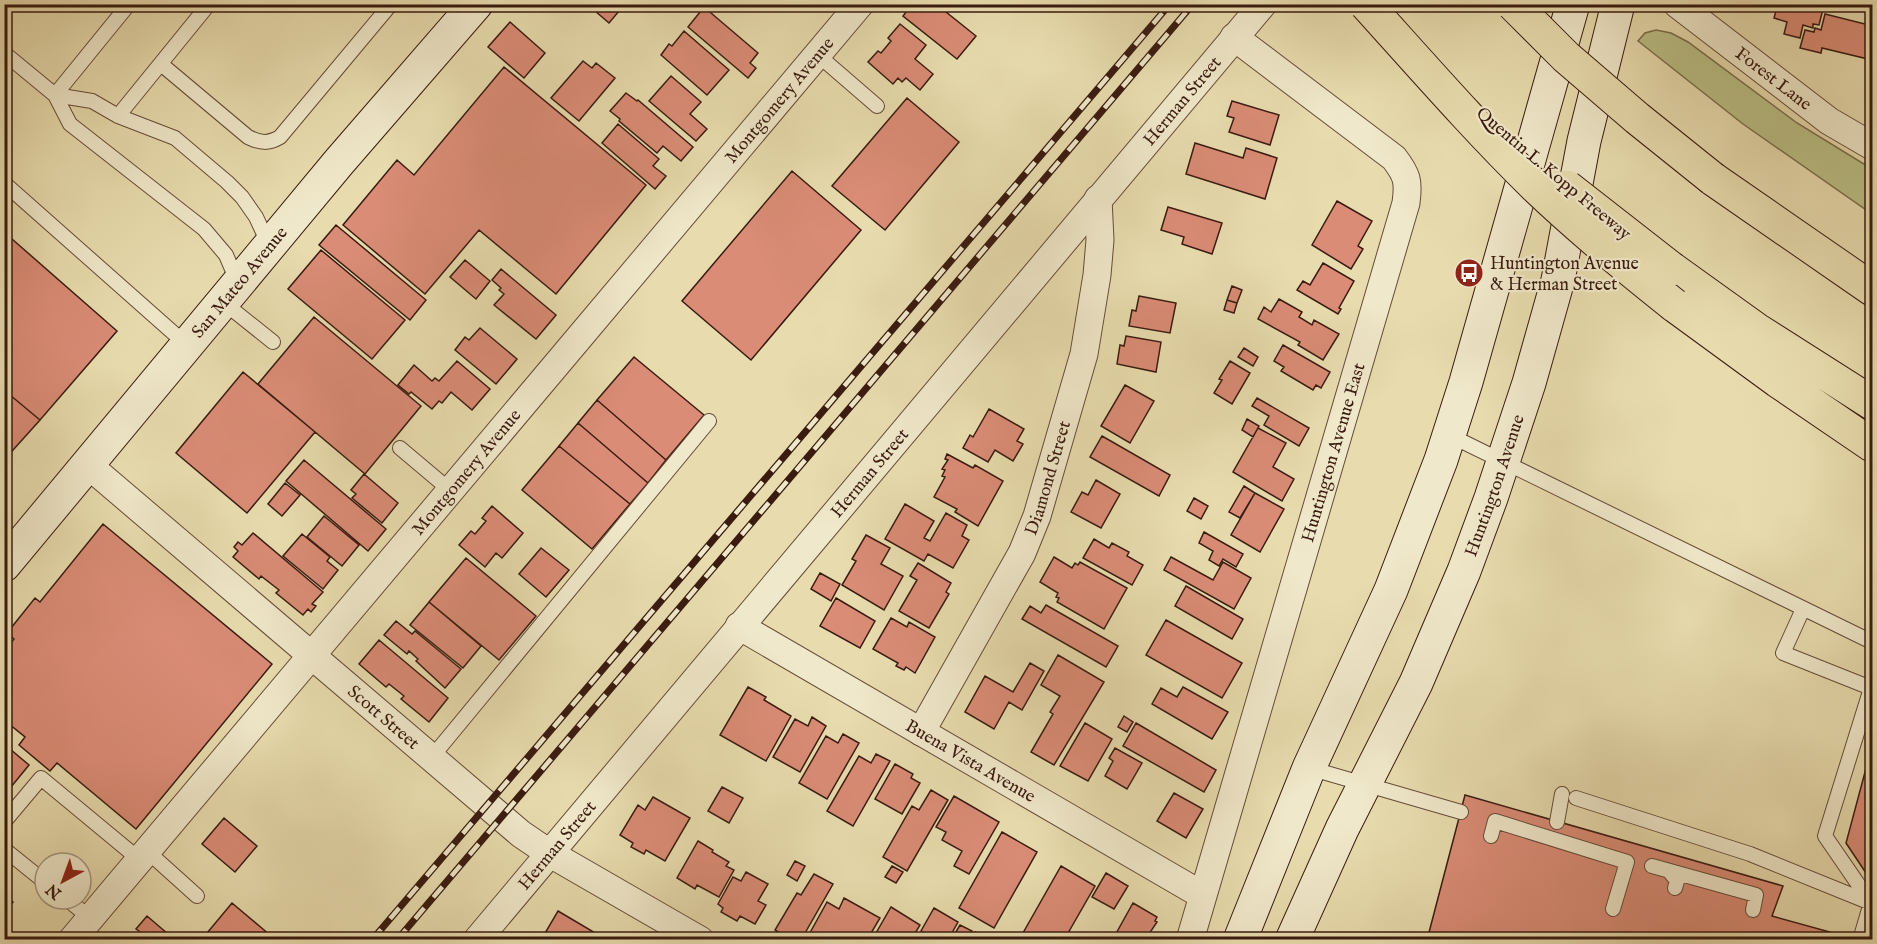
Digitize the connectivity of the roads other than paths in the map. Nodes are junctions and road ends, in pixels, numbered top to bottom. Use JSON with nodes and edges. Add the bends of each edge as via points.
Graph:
{"nodes":[{"id":1,"x":129,"y":4,"type":"edge"},
{"id":2,"x":209,"y":4,"type":"edge"},
{"id":3,"x":391,"y":4,"type":"edge"},
{"id":4,"x":476,"y":4,"type":"edge"},
{"id":5,"x":860,"y":4,"type":"edge"},
{"id":6,"x":1263,"y":4,"type":"edge"},
{"id":7,"x":1368,"y":4,"type":"edge"},
{"id":8,"x":1513,"y":4,"type":"edge"},
{"id":9,"x":1573,"y":4,"type":"edge"},
{"id":10,"x":1618,"y":4,"type":"edge"},
{"id":11,"x":1677,"y":4,"type":"edge"},
{"id":12,"x":1234,"y":37,"type":"junction"},
{"id":13,"x":4,"y":53,"type":"edge"},
{"id":14,"x":818,"y":55,"type":"junction"},
{"id":15,"x":161,"y":64,"type":"junction"},
{"id":16,"x":55,"y":95,"type":"junction"},
{"id":17,"x":877,"y":106,"type":"dead end"},
{"id":18,"x":118,"y":116,"type":"junction"},
{"id":19,"x":1872,"y":146,"type":"edge"},
{"id":20,"x":1713,"y":179,"type":"junction"},
{"id":21,"x":4,"y":183,"type":"edge"},
{"id":22,"x":1098,"y":199,"type":"junction"},
{"id":23,"x":270,"y":246,"type":"junction"},
{"id":24,"x":1872,"y":267,"type":"edge"},
{"id":25,"x":1872,"y":289,"type":"edge"},
{"id":26,"x":231,"y":293,"type":"junction"},
{"id":27,"x":273,"y":342,"type":"dead end"},
{"id":28,"x":187,"y":345,"type":"junction"},
{"id":29,"x":1872,"y":403,"type":"edge"},
{"id":30,"x":709,"y":421,"type":"dead end"},
{"id":31,"x":1449,"y":435,"type":"junction"},
{"id":32,"x":1872,"y":445,"type":"edge"},
{"id":33,"x":400,"y":448,"type":"dead end"},
{"id":34,"x":1504,"y":461,"type":"junction"},
{"id":35,"x":87,"y":464,"type":"junction"},
{"id":36,"x":451,"y":491,"type":"junction"},
{"id":37,"x":4,"y":565,"type":"edge"},
{"id":38,"x":1803,"y":609,"type":"junction"},
{"id":39,"x":739,"y":626,"type":"junction"},
{"id":40,"x":1872,"y":642,"type":"edge"},
{"id":41,"x":312,"y":656,"type":"junction"},
{"id":42,"x":921,"y":732,"type":"junction"},
{"id":43,"x":432,"y":757,"type":"junction"},
{"id":44,"x":1309,"y":768,"type":"junction"},
{"id":45,"x":1365,"y":784,"type":"junction"},
{"id":46,"x":1562,"y":794,"type":"dead end"},
{"id":47,"x":1576,"y":798,"type":"dead end"},
{"id":48,"x":1461,"y":812,"type":"dead end"},
{"id":49,"x":4,"y":822,"type":"edge"},
{"id":50,"x":1557,"y":822,"type":"dead end"},
{"id":51,"x":1491,"y":836,"type":"dead end"},
{"id":52,"x":4,"y":849,"type":"edge"},
{"id":53,"x":549,"y":853,"type":"junction"},
{"id":54,"x":143,"y":856,"type":"junction"},
{"id":55,"x":1652,"y":866,"type":"dead end"},
{"id":56,"x":1669,"y":871,"type":"junction"},
{"id":57,"x":33,"y":872,"type":"edge"},
{"id":58,"x":1675,"y":888,"type":"dead end"},
{"id":59,"x":1202,"y":895,"type":"junction"},
{"id":60,"x":197,"y":896,"type":"dead end"},
{"id":61,"x":1872,"y":901,"type":"edge"},
{"id":62,"x":1613,"y":909,"type":"dead end"},
{"id":63,"x":1753,"y":910,"type":"dead end"},
{"id":64,"x":81,"y":911,"type":"edge"},
{"id":65,"x":90,"y":918,"type":"junction"},
{"id":66,"x":72,"y":939,"type":"edge"},
{"id":67,"x":477,"y":939,"type":"edge"},
{"id":68,"x":700,"y":939,"type":"edge"},
{"id":69,"x":1190,"y":939,"type":"edge"},
{"id":70,"x":1240,"y":939,"type":"edge"},
{"id":71,"x":1292,"y":939,"type":"edge"},
{"id":72,"x":1860,"y":939,"type":"edge"}],
"edges":[{"from":1,"to":16,"type":"lane"},
{"from":2,"to":15,"type":"lane"},
{"from":3,"to":15,"type":"lane","via":[[272,142],[259,142],[248,136]]},
{"from":4,"to":23,"type":"street","name":"San Mateo Avenue"},
{"from":5,"to":14,"type":"street","name":"Montgomery Avenue"},
{"from":6,"to":12,"type":"street","name":"Herman Street"},
{"from":7,"to":29,"type":"highway","name":"Quentin L. Kopp Freeway","bridge":true,"via":[[1507,137],[1593,208],[1757,330]]},
{"from":7,"to":32,"type":"highway","bridge":true,"via":[[1482,132],[1596,240],[1674,305]]},
{"from":8,"to":20,"type":"highway","bridge":true,"via":[[1566,57]]},
{"from":9,"to":31,"type":"street"},
{"from":10,"to":34,"type":"street","name":"Huntington Avenue","via":[[1584,141],[1558,280]]},
{"from":11,"to":19,"type":"street","name":"Forest Lane","via":[[1829,121]]},
{"from":12,"to":22,"type":"street","name":"Herman Street"},
{"from":12,"to":59,"type":"street","name":"Huntington Avenue East","via":[[1394,158],[1405,172],[1408,186]]},
{"from":13,"to":16,"type":"lane"},
{"from":14,"to":17,"type":"lane"},
{"from":14,"to":36,"type":"street","name":"Montgomery Avenue"},
{"from":15,"to":18,"type":"lane"},
{"from":16,"to":18,"type":"lane","via":[[92,101]]},
{"from":16,"to":26,"type":"lane","via":[[70,124],[204,229],[226,255]]},
{"from":18,"to":23,"type":"lane","via":[[175,138],[227,182],[256,217]]},
{"from":20,"to":24,"type":"highway"},
{"from":20,"to":25,"type":"highway"},
{"from":21,"to":28,"type":"lane"},
{"from":22,"to":39,"type":"street","name":"Herman Street"},
{"from":22,"to":42,"type":"street","name":"Diamond Street","via":[[1097,275],[1084,354],[1037,516],[1022,553]]},
{"from":23,"to":26,"type":"street","name":"San Mateo Avenue"},
{"from":26,"to":27,"type":"lane"},
{"from":26,"to":28,"type":"street","name":"San Mateo Avenue"},
{"from":28,"to":35,"type":"street","name":"San Mateo Avenue"},
{"from":30,"to":43,"type":"lane"},
{"from":31,"to":34,"type":"lane"},
{"from":31,"to":44,"type":"street","via":[[1391,590]]},
{"from":33,"to":36,"type":"lane"},
{"from":34,"to":38,"type":"lane"},
{"from":34,"to":45,"type":"street","name":"Huntington Avenue","via":[[1434,642]]},
{"from":35,"to":37,"type":"street","name":"San Mateo Avenue"},
{"from":35,"to":41,"type":"street","name":"Scott Street"},
{"from":36,"to":41,"type":"street","name":"Montgomery Avenue"},
{"from":38,"to":40,"type":"lane"},
{"from":38,"to":61,"type":"lane","via":[[1783,653],[1872,688],[1825,836]]},
{"from":39,"to":42,"type":"street","name":"Buena Vista Avenue"},
{"from":39,"to":53,"type":"street","name":"Herman Street"},
{"from":41,"to":43,"type":"street","name":"Scott Street"},
{"from":41,"to":54,"type":"street","name":"Montgomery Avenue"},
{"from":42,"to":59,"type":"street","name":"Buena Vista Avenue"},
{"from":43,"to":53,"type":"street","name":"Scott Street","via":[[521,834]]},
{"from":44,"to":45,"type":"lane"},
{"from":44,"to":70,"type":"street"},
{"from":45,"to":48,"type":"lane"},
{"from":45,"to":71,"type":"street","name":"Huntington Avenue"},
{"from":46,"to":50,"type":"lane"},
{"from":47,"to":61,"type":"lane","via":[[1750,854]]},
{"from":49,"to":54,"type":"lane","via":[[41,778]]},
{"from":51,"to":62,"type":"lane","via":[[1495,821],[1628,862]]},
{"from":52,"to":57,"type":"lane"},
{"from":53,"to":67,"type":"street","name":"Herman Street"},
{"from":53,"to":68,"type":"street","name":"Scott Street"},
{"from":54,"to":60,"type":"lane"},
{"from":54,"to":65,"type":"street","name":"Montgomery Avenue"},
{"from":55,"to":56,"type":"lane"},
{"from":56,"to":58,"type":"lane","via":[[1677,882]]},
{"from":56,"to":63,"type":"lane","via":[[1756,895]]},
{"from":59,"to":69,"type":"street","name":"Huntington Avenue East"},
{"from":61,"to":72,"type":"lane"},
{"from":64,"to":65,"type":"lane"},
{"from":65,"to":66,"type":"street","name":"Montgomery Avenue"}]}
